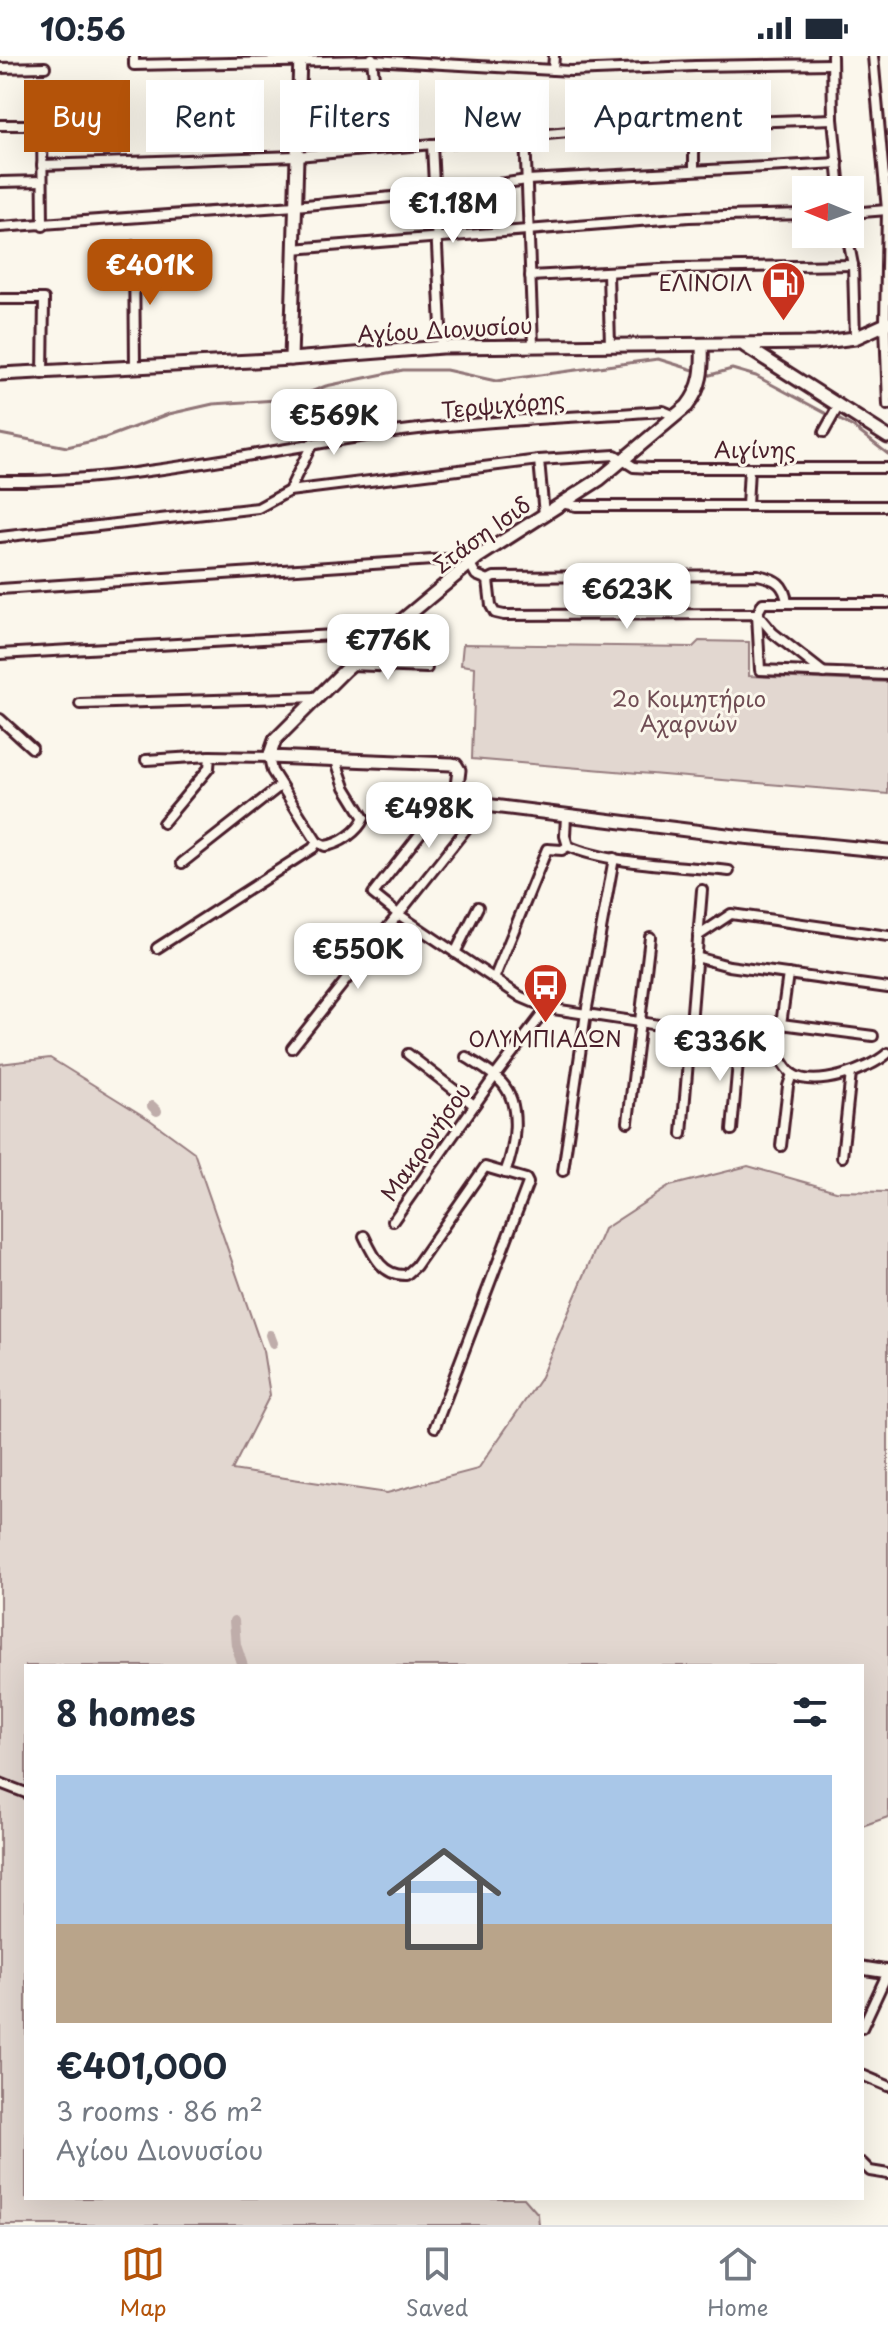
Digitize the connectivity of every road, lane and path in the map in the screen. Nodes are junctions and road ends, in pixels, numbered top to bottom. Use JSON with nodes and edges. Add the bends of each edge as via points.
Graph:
{"nodes":[{"id":1,"x":554,"y":56,"type":"edge"},
{"id":2,"x":873,"y":56,"type":"edge"},
{"id":3,"x":300,"y":58,"type":"edge"},
{"id":4,"x":372,"y":58,"type":"edge"},
{"id":5,"x":134,"y":60,"type":"edge"},
{"id":6,"x":457,"y":60,"type":"edge"},
{"id":7,"x":832,"y":60,"type":"edge"},
{"id":8,"x":696,"y":61,"type":"edge"},
{"id":9,"x":45,"y":67,"type":"dead end"},
{"id":10,"x":0,"y":68,"type":"edge"},
{"id":11,"x":553,"y":70,"type":"junction"},
{"id":12,"x":374,"y":80,"type":"edge"},
{"id":13,"x":833,"y":119,"type":"junction"},
{"id":14,"x":771,"y":122,"type":"edge"},
{"id":15,"x":0,"y":125,"type":"edge"},
{"id":16,"x":432,"y":144,"type":"junction"},
{"id":17,"x":435,"y":144,"type":"edge"},
{"id":18,"x":419,"y":145,"type":"edge"},
{"id":19,"x":339,"y":152,"type":"edge"},
{"id":20,"x":526,"y":152,"type":"edge"},
{"id":21,"x":694,"y":152,"type":"edge"},
{"id":22,"x":297,"y":156,"type":"junction"},
{"id":23,"x":838,"y":163,"type":"junction"},
{"id":24,"x":42,"y":165,"type":"junction"},
{"id":25,"x":694,"y":169,"type":"junction"},
{"id":26,"x":839,"y":176,"type":"edge"},
{"id":27,"x":527,"y":180,"type":"junction"},
{"id":28,"x":42,"y":181,"type":"junction"},
{"id":29,"x":0,"y":182,"type":"edge"},
{"id":30,"x":435,"y":193,"type":"junction"},
{"id":31,"x":295,"y":206,"type":"junction"},
{"id":32,"x":887,"y":210,"type":"edge"},
{"id":33,"x":864,"y":212,"type":"edge"},
{"id":34,"x":792,"y":214,"type":"edge"},
{"id":35,"x":43,"y":226,"type":"junction"},
{"id":36,"x":0,"y":227,"type":"edge"},
{"id":37,"x":528,"y":229,"type":"junction"},
{"id":38,"x":437,"y":239,"type":"junction"},
{"id":39,"x":134,"y":246,"type":"dead end"},
{"id":40,"x":850,"y":248,"type":"edge"},
{"id":41,"x":293,"y":249,"type":"junction"},
{"id":42,"x":853,"y":265,"type":"junction"},
{"id":43,"x":608,"y":272,"type":"junction"},
{"id":44,"x":530,"y":276,"type":"junction"},
{"id":45,"x":0,"y":299,"type":"edge"},
{"id":46,"x":886,"y":323,"type":"edge"},
{"id":47,"x":855,"y":338,"type":"junction"},
{"id":48,"x":533,"y":345,"type":"junction"},
{"id":49,"x":610,"y":345,"type":"junction"},
{"id":50,"x":702,"y":345,"type":"junction"},
{"id":51,"x":744,"y":345,"type":"junction"},
{"id":52,"x":442,"y":347,"type":"junction"},
{"id":53,"x":291,"y":359,"type":"junction"},
{"id":54,"x":887,"y":365,"type":"edge"},
{"id":55,"x":135,"y":368,"type":"junction"},
{"id":56,"x":0,"y":374,"type":"edge"},
{"id":57,"x":43,"y":374,"type":"junction"},
{"id":58,"x":839,"y":405,"type":"junction"},
{"id":59,"x":888,"y":405,"type":"edge"},
{"id":60,"x":675,"y":416,"type":"junction"},
{"id":61,"x":824,"y":432,"type":"dead end"},
{"id":62,"x":888,"y":437,"type":"edge"},
{"id":63,"x":312,"y":444,"type":"junction"},
{"id":64,"x":624,"y":459,"type":"junction"},
{"id":65,"x":539,"y":460,"type":"junction"},
{"id":66,"x":749,"y":468,"type":"junction"},
{"id":67,"x":888,"y":468,"type":"edge"},
{"id":68,"x":0,"y":481,"type":"edge"},
{"id":69,"x":289,"y":491,"type":"junction"},
{"id":70,"x":560,"y":503,"type":"junction"},
{"id":71,"x":747,"y":506,"type":"junction"},
{"id":72,"x":888,"y":506,"type":"edge"},
{"id":73,"x":544,"y":515,"type":"junction"},
{"id":74,"x":0,"y":537,"type":"edge"},
{"id":75,"x":474,"y":561,"type":"junction"},
{"id":76,"x":488,"y":580,"type":"junction"},
{"id":77,"x":0,"y":589,"type":"edge"},
{"id":78,"x":787,"y":603,"type":"junction"},
{"id":79,"x":888,"y":603,"type":"edge"},
{"id":80,"x":757,"y":614,"type":"junction"},
{"id":81,"x":388,"y":632,"type":"junction"},
{"id":82,"x":0,"y":654,"type":"edge"},
{"id":83,"x":350,"y":665,"type":"junction"},
{"id":84,"x":427,"y":668,"type":"dead end"},
{"id":85,"x":824,"y":673,"type":"junction"},
{"id":86,"x":888,"y":675,"type":"edge"},
{"id":87,"x":320,"y":697,"type":"junction"},
{"id":88,"x":80,"y":704,"type":"dead end"},
{"id":89,"x":0,"y":719,"type":"edge"},
{"id":90,"x":32,"y":748,"type":"dead end"},
{"id":91,"x":210,"y":756,"type":"junction"},
{"id":92,"x":269,"y":757,"type":"junction"},
{"id":93,"x":335,"y":758,"type":"junction"},
{"id":94,"x":146,"y":760,"type":"dead end"},
{"id":95,"x":280,"y":786,"type":"junction"},
{"id":96,"x":452,"y":793,"type":"junction"},
{"id":97,"x":485,"y":805,"type":"junction"},
{"id":98,"x":566,"y":815,"type":"junction"},
{"id":99,"x":163,"y":823,"type":"dead end"},
{"id":100,"x":317,"y":842,"type":"junction"},
{"id":101,"x":568,"y":846,"type":"junction"},
{"id":102,"x":888,"y":851,"type":"edge"},
{"id":103,"x":614,"y":858,"type":"junction"},
{"id":104,"x":182,"y":863,"type":"dead end"},
{"id":105,"x":729,"y":871,"type":"dead end"},
{"id":106,"x":702,"y":890,"type":"dead end"},
{"id":107,"x":478,"y":907,"type":"dead end"},
{"id":108,"x":398,"y":914,"type":"junction"},
{"id":109,"x":698,"y":936,"type":"junction"},
{"id":110,"x":888,"y":936,"type":"edge"},
{"id":111,"x":650,"y":937,"type":"dead end"},
{"id":112,"x":157,"y":948,"type":"dead end"},
{"id":113,"x":455,"y":953,"type":"junction"},
{"id":114,"x":696,"y":957,"type":"junction"},
{"id":115,"x":788,"y":974,"type":"junction"},
{"id":116,"x":494,"y":979,"type":"junction"},
{"id":117,"x":888,"y":988,"type":"edge"},
{"id":118,"x":547,"y":1008,"type":"junction"},
{"id":119,"x":586,"y":1013,"type":"junction"},
{"id":120,"x":638,"y":1020,"type":"junction"},
{"id":121,"x":781,"y":1024,"type":"junction"},
{"id":122,"x":689,"y":1030,"type":"junction"},
{"id":123,"x":873,"y":1036,"type":"dead end"},
{"id":124,"x":740,"y":1039,"type":"junction"},
{"id":125,"x":777,"y":1043,"type":"junction"},
{"id":126,"x":292,"y":1048,"type":"dead end"},
{"id":127,"x":888,"y":1053,"type":"edge"},
{"id":128,"x":408,"y":1054,"type":"dead end"},
{"id":129,"x":466,"y":1057,"type":"dead end"},
{"id":130,"x":851,"y":1073,"type":"junction"},
{"id":131,"x":792,"y":1074,"type":"junction"},
{"id":132,"x":495,"y":1076,"type":"junction"},
{"id":133,"x":474,"y":1105,"type":"junction"},
{"id":134,"x":628,"y":1122,"type":"dead end"},
{"id":135,"x":732,"y":1130,"type":"dead end"},
{"id":136,"x":682,"y":1134,"type":"dead end"},
{"id":137,"x":781,"y":1146,"type":"dead end"},
{"id":138,"x":842,"y":1157,"type":"dead end"},
{"id":139,"x":563,"y":1171,"type":"dead end"},
{"id":140,"x":505,"y":1173,"type":"junction"},
{"id":141,"x":393,"y":1221,"type":"dead end"},
{"id":142,"x":364,"y":1236,"type":"dead end"},
{"id":143,"x":435,"y":1427,"type":"dead end"},
{"id":144,"x":0,"y":1783,"type":"edge"},
{"id":145,"x":24,"y":1792,"type":"edge"},
{"id":146,"x":864,"y":1968,"type":"edge"},
{"id":147,"x":888,"y":1972,"type":"edge"},
{"id":148,"x":864,"y":2024,"type":"edge"},
{"id":149,"x":864,"y":2076,"type":"edge"},
{"id":150,"x":887,"y":2082,"type":"edge"},
{"id":151,"x":864,"y":2165,"type":"edge"},
{"id":152,"x":888,"y":2174,"type":"edge"}],
"edges":[{"from":1,"to":11,"type":"street"},
{"from":2,"to":32,"type":"street"},
{"from":3,"to":4,"type":"street"},
{"from":3,"to":5,"type":"street"},
{"from":3,"to":22,"type":"street"},
{"from":4,"to":6,"type":"street"},
{"from":4,"to":12,"type":"street"},
{"from":6,"to":11,"type":"street"},
{"from":7,"to":8,"type":"street"},
{"from":7,"to":13,"type":"street"},
{"from":8,"to":11,"type":"street"},
{"from":9,"to":10,"type":"street"},
{"from":13,"to":14,"type":"street"},
{"from":13,"to":23,"type":"street"},
{"from":15,"to":24,"type":"street","via":[[42,125]]},
{"from":16,"to":17,"type":"street"},
{"from":16,"to":18,"type":"street"},
{"from":16,"to":30,"type":"street"},
{"from":19,"to":22,"type":"street"},
{"from":20,"to":27,"type":"street"},
{"from":21,"to":25,"type":"street"},
{"from":22,"to":24,"type":"street"},
{"from":22,"to":31,"type":"street"},
{"from":23,"to":25,"type":"street"},
{"from":23,"to":26,"type":"street"},
{"from":24,"to":28,"type":"street"},
{"from":25,"to":27,"type":"street"},
{"from":27,"to":30,"type":"street"},
{"from":27,"to":37,"type":"street"},
{"from":28,"to":29,"type":"street"},
{"from":28,"to":35,"type":"street"},
{"from":30,"to":31,"type":"street"},
{"from":30,"to":38,"type":"street"},
{"from":31,"to":35,"type":"street"},
{"from":31,"to":41,"type":"street"},
{"from":32,"to":33,"type":"street"},
{"from":32,"to":46,"type":"street"},
{"from":34,"to":37,"type":"street"},
{"from":35,"to":36,"type":"street"},
{"from":37,"to":38,"type":"street"},
{"from":37,"to":44,"type":"street"},
{"from":38,"to":41,"type":"street"},
{"from":38,"to":52,"type":"street"},
{"from":39,"to":55,"type":"street"},
{"from":40,"to":42,"type":"street"},
{"from":41,"to":53,"type":"street"},
{"from":42,"to":43,"type":"street"},
{"from":42,"to":47,"type":"street"},
{"from":43,"to":44,"type":"street"},
{"from":43,"to":49,"type":"street"},
{"from":44,"to":48,"type":"street"},
{"from":45,"to":57,"type":"street","via":[[44,299]]},
{"from":46,"to":47,"type":"street","name":"Αγίου Διονυσίου"},
{"from":46,"to":54,"type":"street"},
{"from":47,"to":51,"type":"street","name":"Αγίου Διονυσίου"},
{"from":48,"to":49,"type":"street","name":"Αγίου Διονυσίου"},
{"from":48,"to":52,"type":"street","name":"Αγίου Διονυσίου"},
{"from":49,"to":50,"type":"street","name":"Αγίου Διονυσίου"},
{"from":50,"to":51,"type":"street","name":"Αγίου Διονυσίου"},
{"from":50,"to":60,"type":"street","name":"Στάση Ισιδ","via":[[701,382]]},
{"from":51,"to":58,"type":"street"},
{"from":52,"to":53,"type":"street","name":"Αγίου Διονυσίου"},
{"from":53,"to":55,"type":"street","name":"Αγίου Διονυσίου"},
{"from":54,"to":59,"type":"street"},
{"from":55,"to":57,"type":"street","name":"Αγίου Διονυσίου"},
{"from":56,"to":57,"type":"street","name":"Αγίου Διονυσίου"},
{"from":58,"to":61,"type":"street"},
{"from":58,"to":62,"type":"street"},
{"from":60,"to":63,"type":"street","name":"Τερψιχόρης","via":[[663,411],[468,425]]},
{"from":60,"to":64,"type":"street","name":"Στάση Ισιδ"},
{"from":63,"to":68,"type":"street","name":"Τερψιχόρης","via":[[130,475]]},
{"from":63,"to":69,"type":"street"},
{"from":64,"to":65,"type":"street","name":"Αιγίνης","via":[[615,455]]},
{"from":64,"to":66,"type":"street","name":"Αιγίνης","via":[[634,467]]},
{"from":64,"to":70,"type":"street","name":"Στάση Ισιδ"},
{"from":65,"to":69,"type":"street","name":"Αιγίνης"},
{"from":65,"to":73,"type":"street"},
{"from":66,"to":67,"type":"street","name":"Αιγίνης"},
{"from":66,"to":71,"type":"street"},
{"from":69,"to":74,"type":"street","name":"Αιγίνης","via":[[258,508]]},
{"from":70,"to":71,"type":"street"},
{"from":70,"to":73,"type":"street","name":"Στάση Ισιδ"},
{"from":71,"to":72,"type":"street"},
{"from":73,"to":75,"type":"street","name":"Στάση Ισιδ"},
{"from":75,"to":76,"type":"street","via":[[476,575]]},
{"from":75,"to":77,"type":"street"},
{"from":75,"to":81,"type":"street","name":"Στάση Ισιδ"},
{"from":76,"to":78,"type":"street","via":[[758,575],[775,579],[786,591]]},
{"from":76,"to":80,"type":"street","via":[[491,606],[504,615]]},
{"from":78,"to":79,"type":"street"},
{"from":78,"to":80,"type":"street","via":[[763,603]]},
{"from":80,"to":85,"type":"street"},
{"from":80,"to":85,"type":"street","via":[[760,670]]},
{"from":81,"to":82,"type":"street"},
{"from":81,"to":83,"type":"street","name":"Στάση Ισιδ"},
{"from":83,"to":84,"type":"street"},
{"from":83,"to":87,"type":"street","name":"Στάση Ισιδ"},
{"from":85,"to":86,"type":"street"},
{"from":87,"to":88,"type":"street"},
{"from":87,"to":92,"type":"street","name":"Στάση Ισιδ","via":[[275,740]]},
{"from":89,"to":90,"type":"street"},
{"from":91,"to":92,"type":"street"},
{"from":91,"to":94,"type":"street"},
{"from":91,"to":99,"type":"street","via":[[209,768]]},
{"from":92,"to":93,"type":"street"},
{"from":92,"to":95,"type":"street"},
{"from":93,"to":96,"type":"street","via":[[456,765],[459,778]]},
{"from":93,"to":100,"type":"street","via":[[364,818],[340,841],[325,846]]},
{"from":95,"to":100,"type":"street"},
{"from":95,"to":104,"type":"street"},
{"from":96,"to":97,"type":"street"},
{"from":96,"to":108,"type":"street","via":[[373,894]]},
{"from":97,"to":98,"type":"street"},
{"from":97,"to":108,"type":"street"},
{"from":98,"to":101,"type":"street"},
{"from":98,"to":102,"type":"street"},
{"from":100,"to":112,"type":"street"},
{"from":101,"to":103,"type":"street"},
{"from":101,"to":116,"type":"street","via":[[547,849]]},
{"from":103,"to":105,"type":"street"},
{"from":103,"to":119,"type":"street"},
{"from":106,"to":109,"type":"street"},
{"from":107,"to":113,"type":"street"},
{"from":108,"to":113,"type":"street"},
{"from":108,"to":126,"type":"street"},
{"from":109,"to":110,"type":"street","via":[[731,914]]},
{"from":109,"to":114,"type":"street"},
{"from":111,"to":120,"type":"street"},
{"from":113,"to":116,"type":"street"},
{"from":114,"to":115,"type":"street"},
{"from":114,"to":122,"type":"street"},
{"from":115,"to":117,"type":"street"},
{"from":115,"to":121,"type":"street"},
{"from":116,"to":118,"type":"street"},
{"from":118,"to":119,"type":"street"},
{"from":118,"to":132,"type":"street","name":"Μακρονήσου"},
{"from":119,"to":120,"type":"street"},
{"from":119,"to":139,"type":"street"},
{"from":120,"to":122,"type":"street"},
{"from":120,"to":134,"type":"street"},
{"from":121,"to":123,"type":"street"},
{"from":121,"to":125,"type":"street"},
{"from":122,"to":124,"type":"street"},
{"from":122,"to":136,"type":"street"},
{"from":124,"to":125,"type":"street"},
{"from":124,"to":135,"type":"street"},
{"from":125,"to":131,"type":"street","via":[[777,1053]]},
{"from":127,"to":130,"type":"street"},
{"from":128,"to":133,"type":"street"},
{"from":129,"to":132,"type":"street"},
{"from":130,"to":131,"type":"street","via":[[808,1079]]},
{"from":130,"to":138,"type":"street"},
{"from":131,"to":137,"type":"street"},
{"from":132,"to":133,"type":"street","name":"Μακρονήσου"},
{"from":132,"to":140,"type":"street","via":[[505,1086],[513,1110],[515,1135]]},
{"from":133,"to":141,"type":"street","name":"Μακρονήσου"},
{"from":140,"to":142,"type":"street","via":[[485,1167],[406,1275],[387,1271]]},
{"from":140,"to":143,"type":"street","via":[[528,1183]]},
{"from":144,"to":145,"type":"street"},
{"from":146,"to":147,"type":"street"},
{"from":147,"to":148,"type":"street"},
{"from":149,"to":150,"type":"street"},
{"from":151,"to":152,"type":"street"}]}
